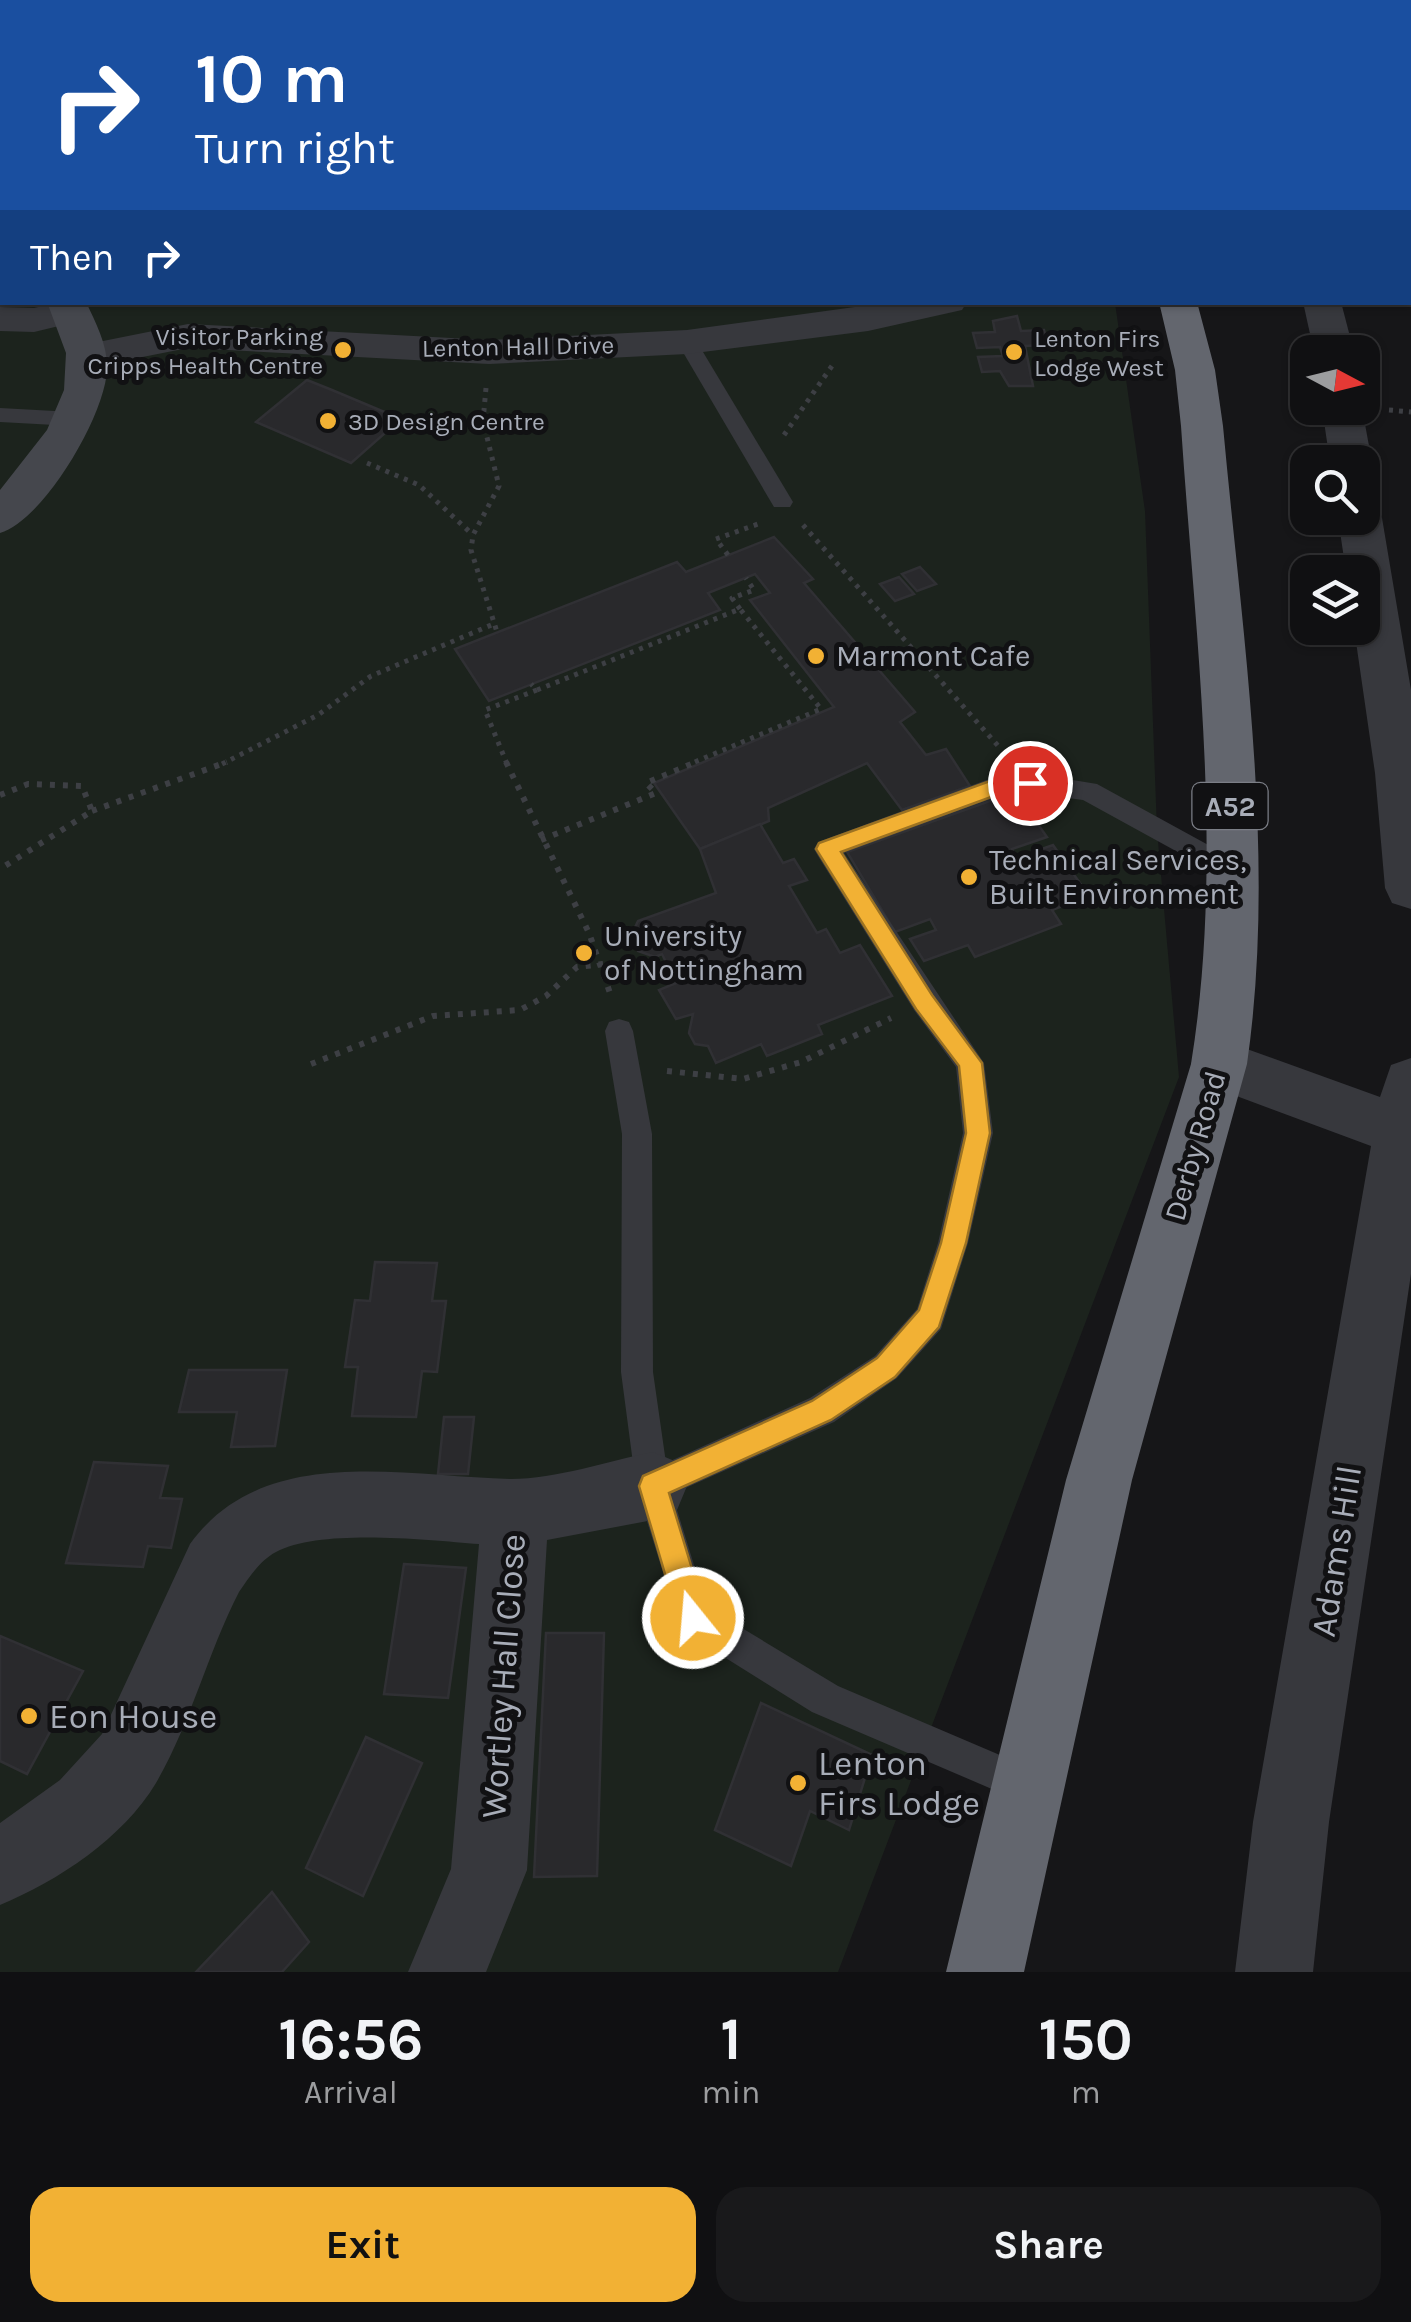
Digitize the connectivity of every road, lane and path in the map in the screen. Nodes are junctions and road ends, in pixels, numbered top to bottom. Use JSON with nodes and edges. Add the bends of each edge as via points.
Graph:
{"nodes":[{"id":1,"x":922,"y":305,"type":"edge"},
{"id":2,"x":1179,"y":305,"type":"edge"},
{"id":3,"x":1323,"y":305,"type":"edge"},
{"id":4,"x":68,"y":307,"type":"edge"},
{"id":5,"x":869,"y":311,"type":"edge"},
{"id":6,"x":0,"y":319,"type":"edge"},
{"id":7,"x":1330,"y":335,"type":"edge"},
{"id":8,"x":687,"y":342,"type":"junction"},
{"id":9,"x":489,"y":352,"type":"junction"},
{"id":10,"x":87,"y":356,"type":"junction"},
{"id":11,"x":0,"y":415,"type":"edge"},
{"id":12,"x":73,"y":419,"type":"junction"},
{"id":13,"x":367,"y":463,"type":"dead end"},
{"id":14,"x":787,"y":507,"type":"junction"},
{"id":15,"x":0,"y":518,"type":"edge"},
{"id":16,"x":474,"y":535,"type":"junction"},
{"id":17,"x":1363,"y":535,"type":"edge"},
{"id":18,"x":728,"y":555,"type":"dead end"},
{"id":19,"x":746,"y":578,"type":"dead end"},
{"id":20,"x":754,"y":590,"type":"junction"},
{"id":21,"x":759,"y":597,"type":"dead end"},
{"id":22,"x":740,"y":609,"type":"dead end"},
{"id":23,"x":496,"y":623,"type":"junction"},
{"id":24,"x":497,"y":632,"type":"dead end"},
{"id":25,"x":1030,"y":783,"type":"junction"},
{"id":26,"x":0,"y":795,"type":"edge"},
{"id":27,"x":92,"y":810,"type":"junction"},
{"id":28,"x":541,"y":840,"type":"junction"},
{"id":29,"x":0,"y":869,"type":"edge"},
{"id":30,"x":1234,"y":871,"type":"junction"},
{"id":31,"x":1411,"y":888,"type":"edge"},
{"id":32,"x":603,"y":964,"type":"junction"},
{"id":33,"x":924,"y":1002,"type":"junction"},
{"id":34,"x":619,"y":1031,"type":"joint"},
{"id":35,"x":310,"y":1064,"type":"dead end"},
{"id":36,"x":626,"y":1064,"type":"junction"},
{"id":37,"x":1218,"y":1064,"type":"junction"},
{"id":38,"x":1408,"y":1108,"type":"edge"},
{"id":39,"x":653,"y":1486,"type":"junction"},
{"id":40,"x":515,"y":1513,"type":"junction"},
{"id":41,"x":1028,"y":1786,"type":"junction"},
{"id":42,"x":0,"y":1867,"type":"edge"},
{"id":43,"x":447,"y":1972,"type":"edge"},
{"id":44,"x":985,"y":1972,"type":"edge"},
{"id":45,"x":1274,"y":1972,"type":"edge"}],
"edges":[{"from":1,"to":5,"type":"street","name":"Lenton Hall Drive"},
{"from":2,"to":30,"type":"highway","name":"Derby Road","number":"A52","via":[[1202,426]]},
{"from":3,"to":7,"type":"street"},
{"from":4,"to":6,"type":"street","via":[[34,320]]},
{"from":4,"to":10,"type":"street"},
{"from":5,"to":8,"type":"street","name":"Lenton Hall Drive"},
{"from":5,"to":14,"type":"path","via":[[790,420],[771,463]]},
{"from":8,"to":9,"type":"street","name":"Lenton Hall Drive"},
{"from":8,"to":14,"type":"lane"},
{"from":9,"to":10,"type":"street","name":"Lenton Hall Drive","via":[[188,336]]},
{"from":9,"to":16,"type":"path","via":[[483,421],[499,486]]},
{"from":10,"to":12,"type":"street","via":[[88,375]]},
{"from":11,"to":12,"type":"lane"},
{"from":12,"to":15,"type":"street"},
{"from":13,"to":16,"type":"path","via":[[419,485]]},
{"from":14,"to":18,"type":"path","via":[[716,540]]},
{"from":14,"to":25,"type":"path"},
{"from":16,"to":23,"type":"path","via":[[471,550]]},
{"from":17,"to":31,"type":"street"},
{"from":19,"to":20,"type":"path"},
{"from":20,"to":21,"type":"path"},
{"from":20,"to":22,"type":"path","via":[[732,598]]},
{"from":23,"to":24,"type":"path"},
{"from":23,"to":27,"type":"path","via":[[371,676],[318,716],[219,766]]},
{"from":25,"to":30,"type":"lane","via":[[1088,791]]},
{"from":25,"to":33,"type":"lane","via":[[1001,785],[827,849]]},
{"from":26,"to":27,"type":"path","via":[[28,784],[82,786]]},
{"from":27,"to":29,"type":"path"},
{"from":28,"to":28,"type":"path","via":[[486,710],[534,687],[740,610],[821,709],[646,784],[656,793]]},
{"from":28,"to":32,"type":"path"},
{"from":30,"to":37,"type":"highway","name":"Derby Road","number":"A52","via":[[1235,948]]},
{"from":32,"to":34,"type":"path"},
{"from":32,"to":35,"type":"path","via":[[576,966],[546,996],[520,1010],[433,1016]]},
{"from":33,"to":36,"type":"path","via":[[802,1062],[743,1080]]},
{"from":33,"to":39,"type":"lane","via":[[970,1063],[978,1133],[930,1318],[886,1368],[822,1410]]},
{"from":34,"to":36,"type":"lane"},
{"from":36,"to":39,"type":"lane","via":[[637,1134],[636,1372]]},
{"from":37,"to":38,"type":"street","name":"Adams Hill"},
{"from":37,"to":41,"type":"highway","name":"Derby Road","number":"A52","via":[[1099,1480]]},
{"from":38,"to":45,"type":"street","name":"Adams Hill","via":[[1291,1822]]},
{"from":39,"to":40,"type":"street","name":"Wortley Hall Close"},
{"from":39,"to":41,"type":"lane","via":[[693,1618],[826,1698]]},
{"from":40,"to":42,"type":"street","via":[[320,1507],[250,1528],[224,1550],[126,1763],[42,1842]]},
{"from":40,"to":43,"type":"street","name":"Wortley Hall Close","via":[[490,1870]]},
{"from":41,"to":44,"type":"highway","name":"Derby Road","number":"A52"}]}
